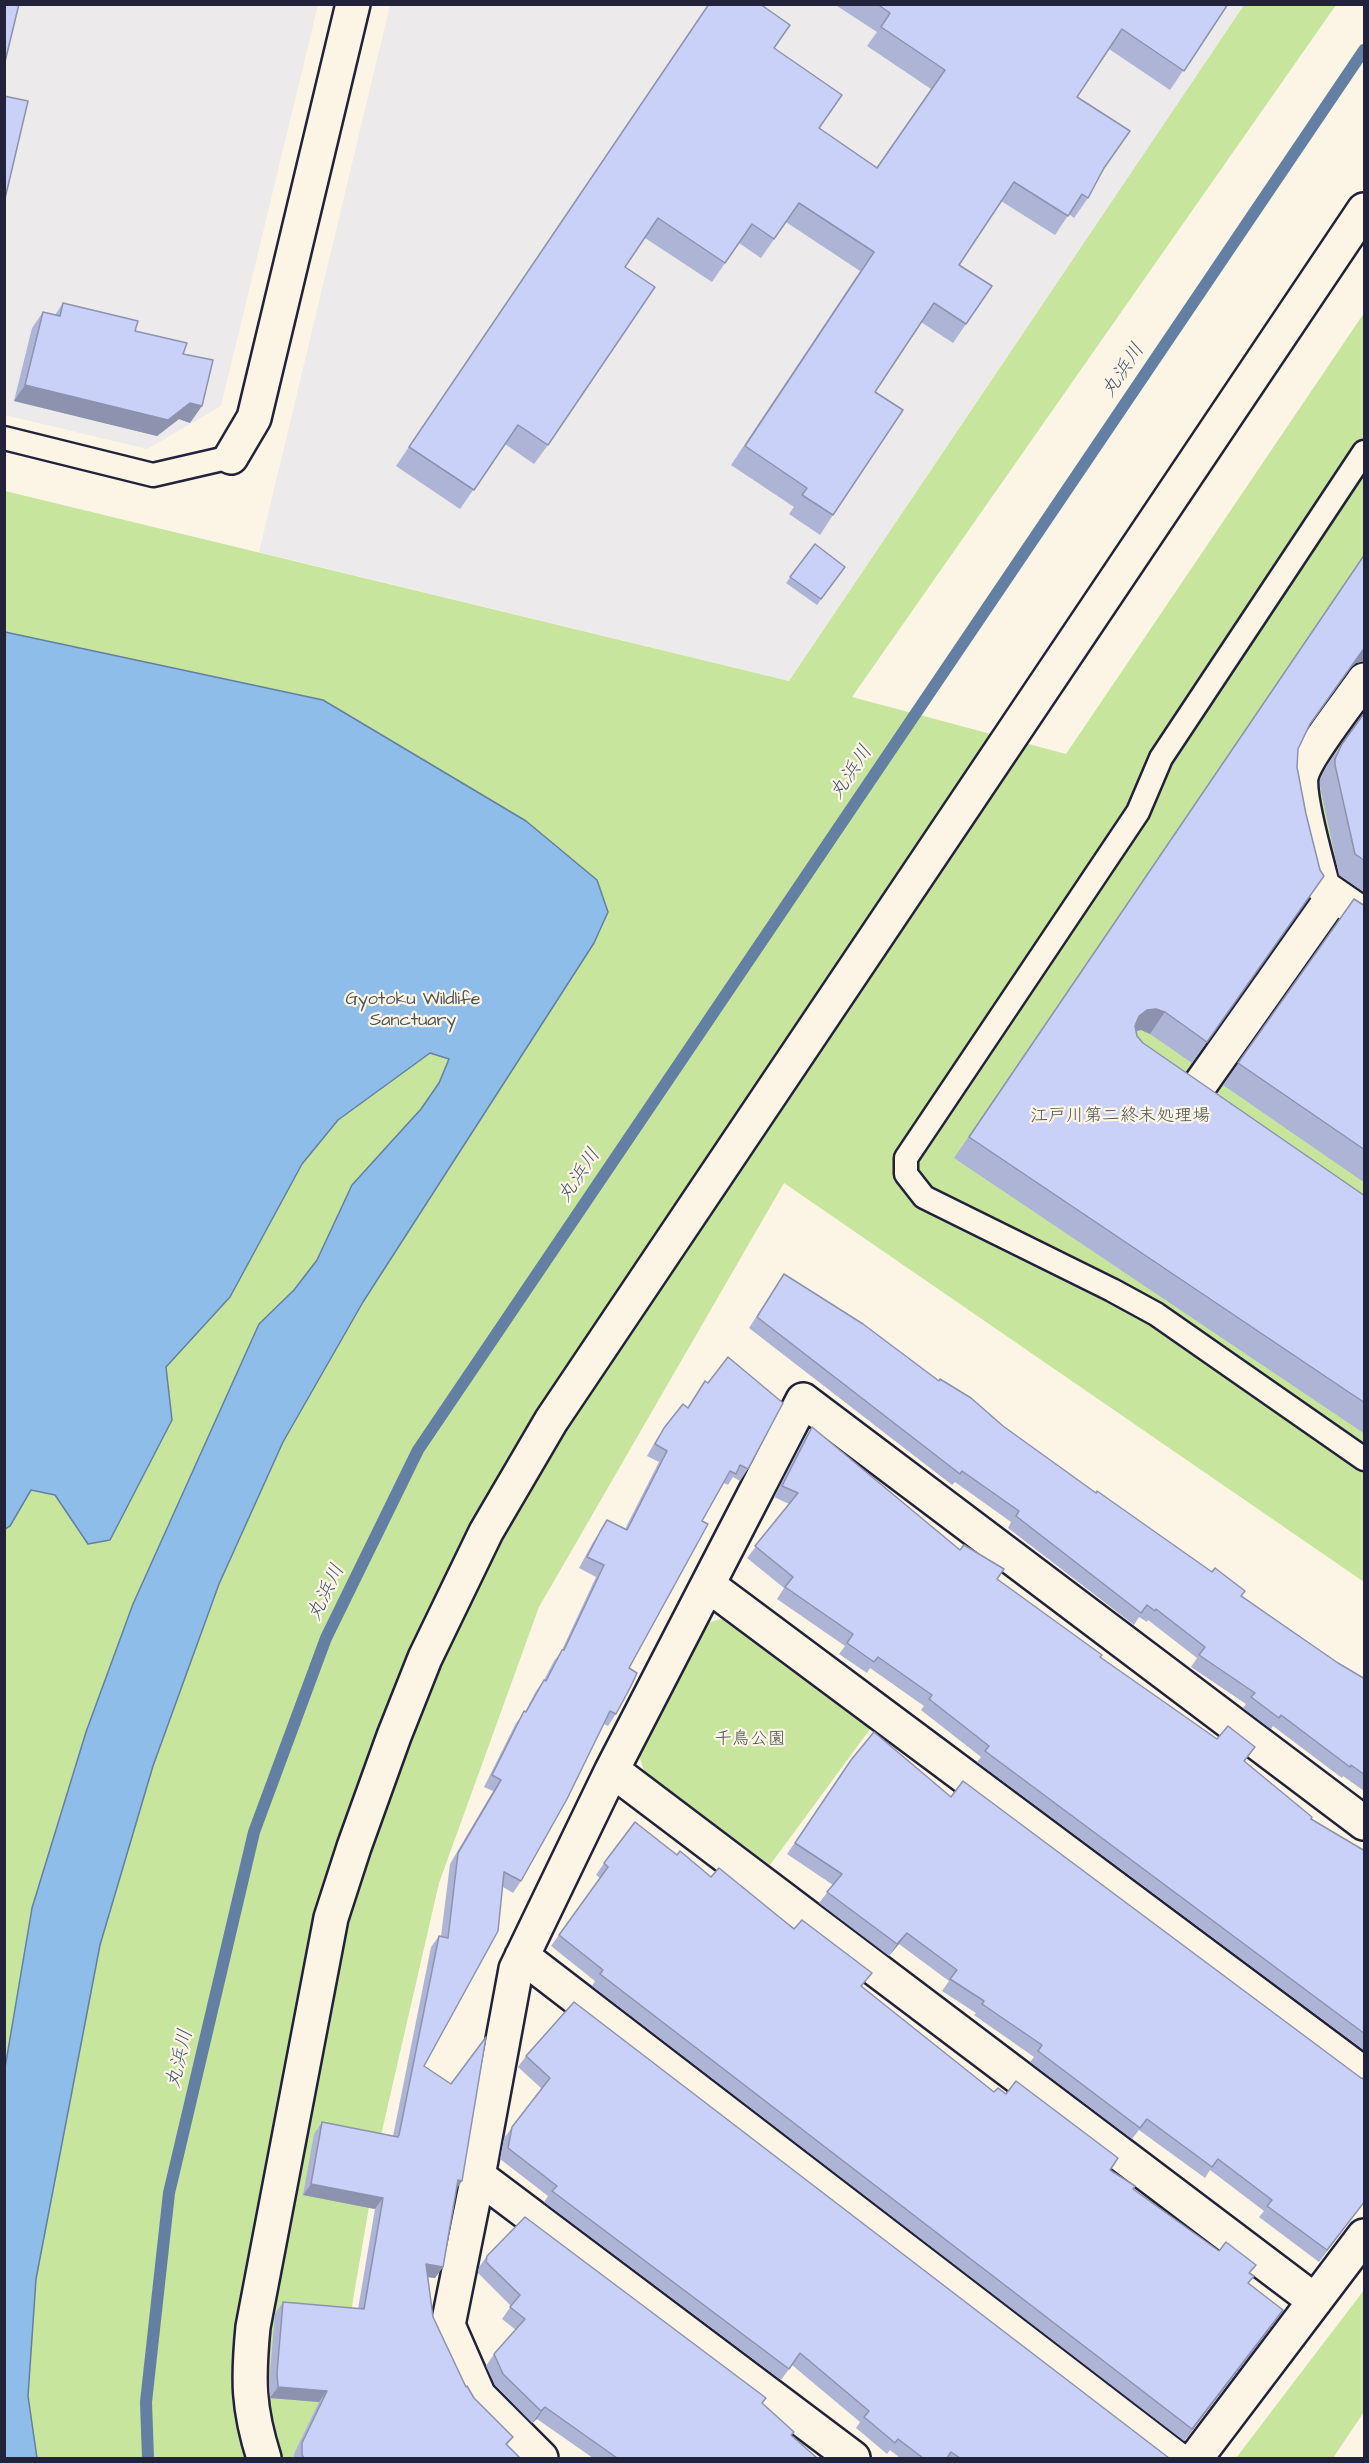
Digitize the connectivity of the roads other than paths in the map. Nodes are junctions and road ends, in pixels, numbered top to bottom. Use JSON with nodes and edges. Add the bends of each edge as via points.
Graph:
{"nodes":[{"id":1,"x":353,"y":4,"type":"edge"},
{"id":2,"x":1365,"y":210,"type":"edge"},
{"id":3,"x":4,"y":438,"type":"edge"},
{"id":4,"x":1365,"y":452,"type":"edge"},
{"id":5,"x":231,"y":457,"type":"joint"},
{"id":6,"x":1365,"y":680,"type":"edge"},
{"id":7,"x":1334,"y":895,"type":"junction"},
{"id":8,"x":1365,"y":915,"type":"edge"},
{"id":9,"x":1168,"y":1069,"type":"edge"},
{"id":10,"x":1365,"y":1459,"type":"edge"},
{"id":11,"x":708,"y":1585,"type":"junction"},
{"id":12,"x":612,"y":1770,"type":"junction"},
{"id":13,"x":1365,"y":1823,"type":"edge"},
{"id":14,"x":522,"y":1956,"type":"junction"},
{"id":15,"x":1365,"y":2074,"type":"edge"},
{"id":16,"x":478,"y":2176,"type":"junction"},
{"id":17,"x":1365,"y":2236,"type":"edge"},
{"id":18,"x":1315,"y":2301,"type":"junction"},
{"id":19,"x":264,"y":2458,"type":"edge"},
{"id":20,"x":542,"y":2458,"type":"edge"},
{"id":21,"x":853,"y":2458,"type":"edge"},
{"id":22,"x":1176,"y":2458,"type":"edge"},
{"id":23,"x":1196,"y":2458,"type":"edge"}],
"edges":[{"from":1,"to":5,"type":"street","via":[[254,418]]},
{"from":2,"to":19,"type":"street","via":[[551,1421],[486,1532],[425,1658],[331,1918],[253,2327],[250,2395],[253,2424]]},
{"from":3,"to":5,"type":"lane","via":[[153,475]]},
{"from":4,"to":10,"type":"lane","via":[[1161,758],[1138,812],[906,1158],[906,1174],[924,1197],[1156,1314]]},
{"from":6,"to":7,"type":"street","via":[[1309,759],[1301,777],[1302,798],[1323,887]]},
{"from":7,"to":8,"type":"street"},
{"from":7,"to":9,"type":"street","via":[[1207,1096]]},
{"from":11,"to":12,"type":"street"},
{"from":11,"to":13,"type":"street","via":[[803,1400]]},
{"from":11,"to":15,"type":"street"},
{"from":12,"to":14,"type":"street"},
{"from":12,"to":18,"type":"street"},
{"from":14,"to":16,"type":"street","via":[[516,1969]]},
{"from":14,"to":22,"type":"street"},
{"from":16,"to":20,"type":"street","via":[[448,2325],[479,2396]]},
{"from":16,"to":21,"type":"street"},
{"from":17,"to":18,"type":"street"},
{"from":18,"to":23,"type":"street"}]}
